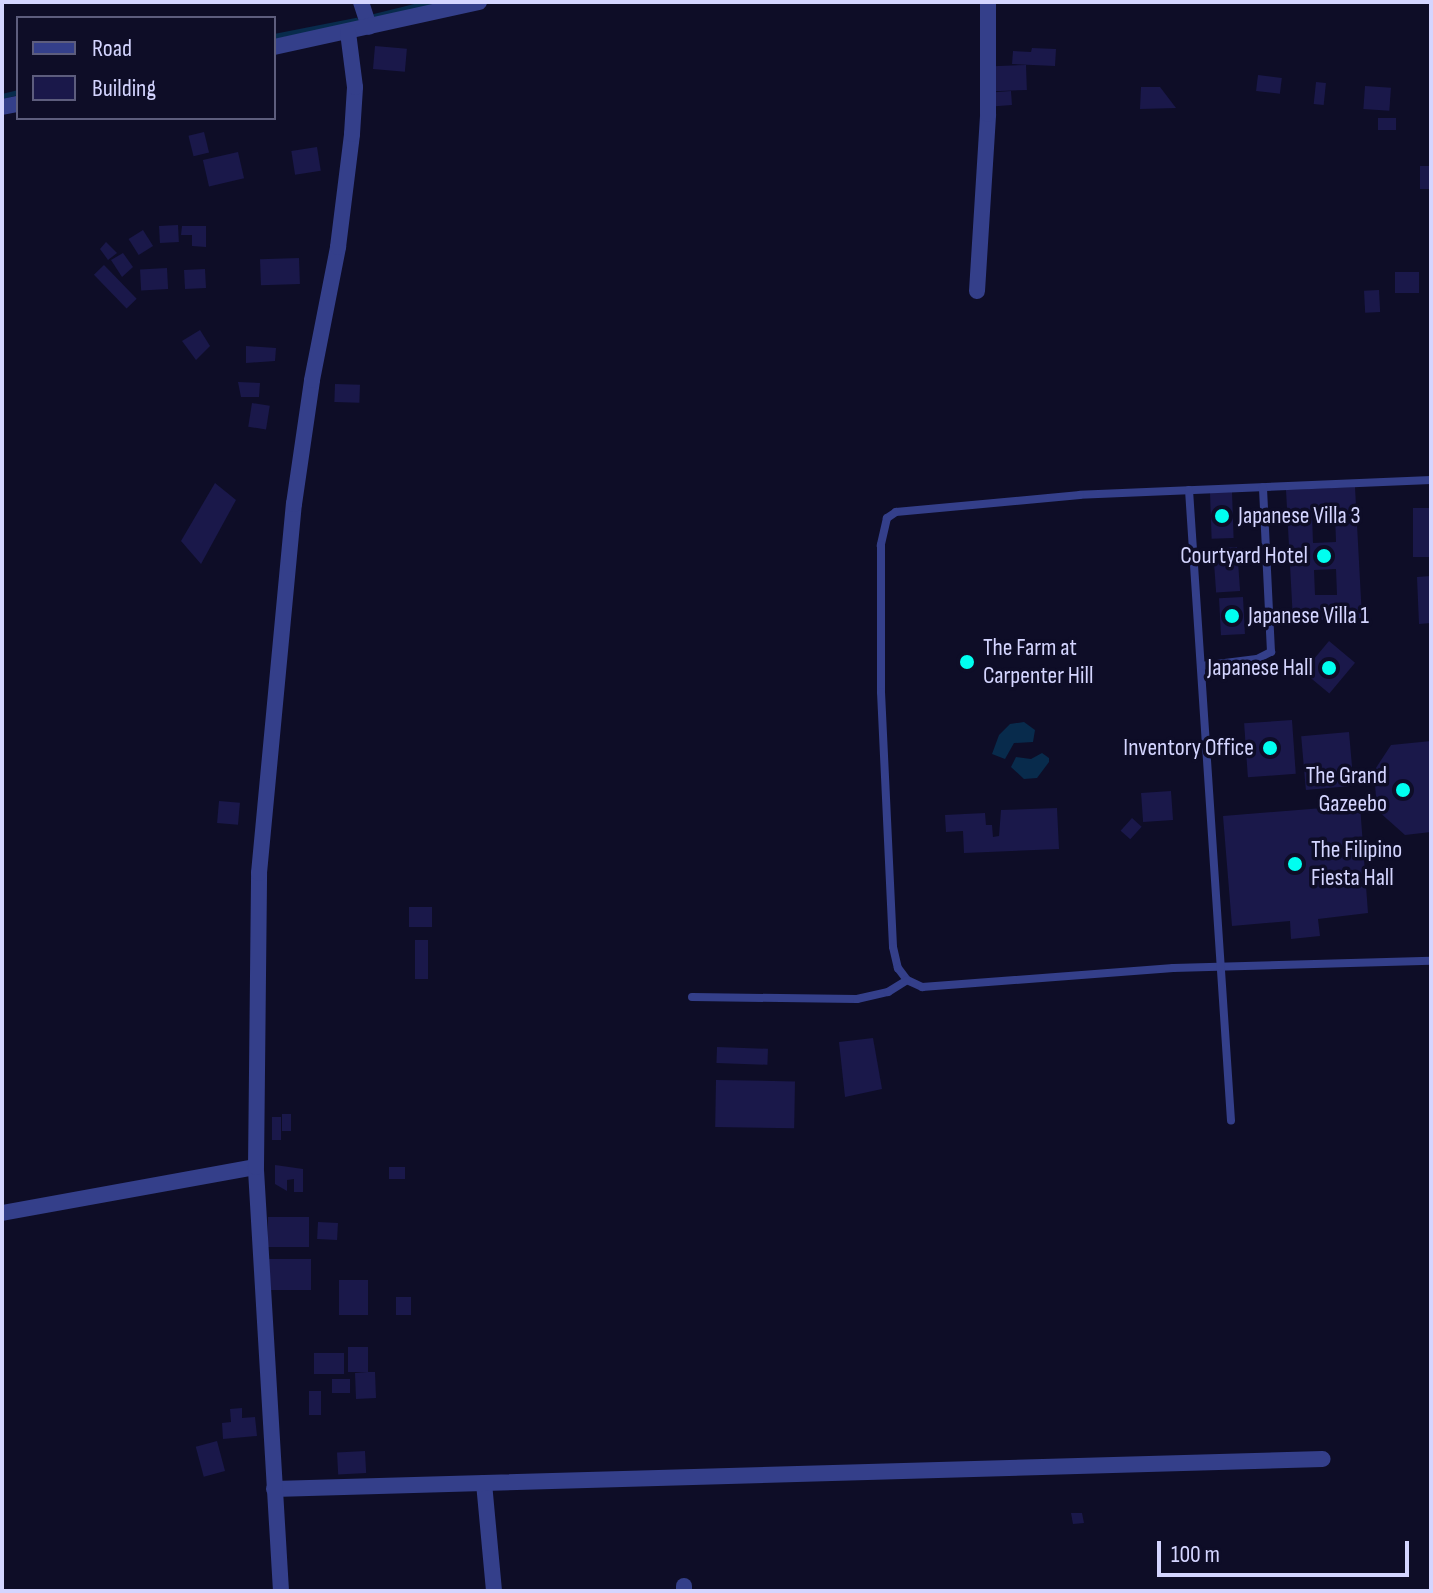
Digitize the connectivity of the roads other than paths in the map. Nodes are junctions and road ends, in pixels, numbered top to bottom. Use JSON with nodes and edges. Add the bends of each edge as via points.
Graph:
{"nodes":[{"id":1,"x":361,"y":2,"type":"edge"},
{"id":2,"x":479,"y":2,"type":"edge"},
{"id":3,"x":988,"y":2,"type":"edge"},
{"id":4,"x":369,"y":27,"type":"junction"},
{"id":5,"x":348,"y":32,"type":"junction"},
{"id":6,"x":276,"y":47,"type":"edge"},
{"id":7,"x":977,"y":291,"type":"dead end"},
{"id":8,"x":1431,"y":480,"type":"edge"},
{"id":9,"x":1263,"y":487,"type":"junction"},
{"id":10,"x":1189,"y":490,"type":"junction"},
{"id":11,"x":1201,"y":666,"type":"junction"},
{"id":12,"x":1431,"y":961,"type":"edge"},
{"id":13,"x":1223,"y":968,"type":"junction"},
{"id":14,"x":907,"y":980,"type":"junction"},
{"id":15,"x":692,"y":997,"type":"dead end"},
{"id":16,"x":1231,"y":1121,"type":"dead end"},
{"id":17,"x":256,"y":1167,"type":"junction"},
{"id":18,"x":2,"y":1213,"type":"edge"},
{"id":19,"x":1323,"y":1459,"type":"dead end"},
{"id":20,"x":484,"y":1483,"type":"junction"},
{"id":21,"x":274,"y":1489,"type":"junction"},
{"id":22,"x":281,"y":1591,"type":"edge"},
{"id":23,"x":494,"y":1591,"type":"edge"}],
"edges":[{"from":1,"to":4,"type":"street"},
{"from":2,"to":4,"type":"street"},
{"from":3,"to":7,"type":"street","via":[[988,114]]},
{"from":4,"to":5,"type":"street"},
{"from":5,"to":6,"type":"street"},
{"from":5,"to":17,"type":"street","via":[[355,87],[352,134],[294,504],[259,873]]},
{"from":8,"to":9,"type":"lane"},
{"from":9,"to":10,"type":"lane"},
{"from":9,"to":11,"type":"lane","via":[[1271,652],[1257,659]]},
{"from":10,"to":11,"type":"lane"},
{"from":10,"to":14,"type":"lane","via":[[912,508],[887,518],[881,545],[882,707],[893,947]]},
{"from":11,"to":13,"type":"lane"},
{"from":12,"to":13,"type":"lane"},
{"from":13,"to":14,"type":"lane","via":[[1120,970],[936,987]]},
{"from":13,"to":16,"type":"lane"},
{"from":14,"to":15,"type":"lane","via":[[888,992],[857,999]]},
{"from":17,"to":18,"type":"street"},
{"from":17,"to":21,"type":"street"},
{"from":19,"to":20,"type":"street"},
{"from":20,"to":21,"type":"street"},
{"from":20,"to":23,"type":"street"},
{"from":21,"to":22,"type":"street"}]}
